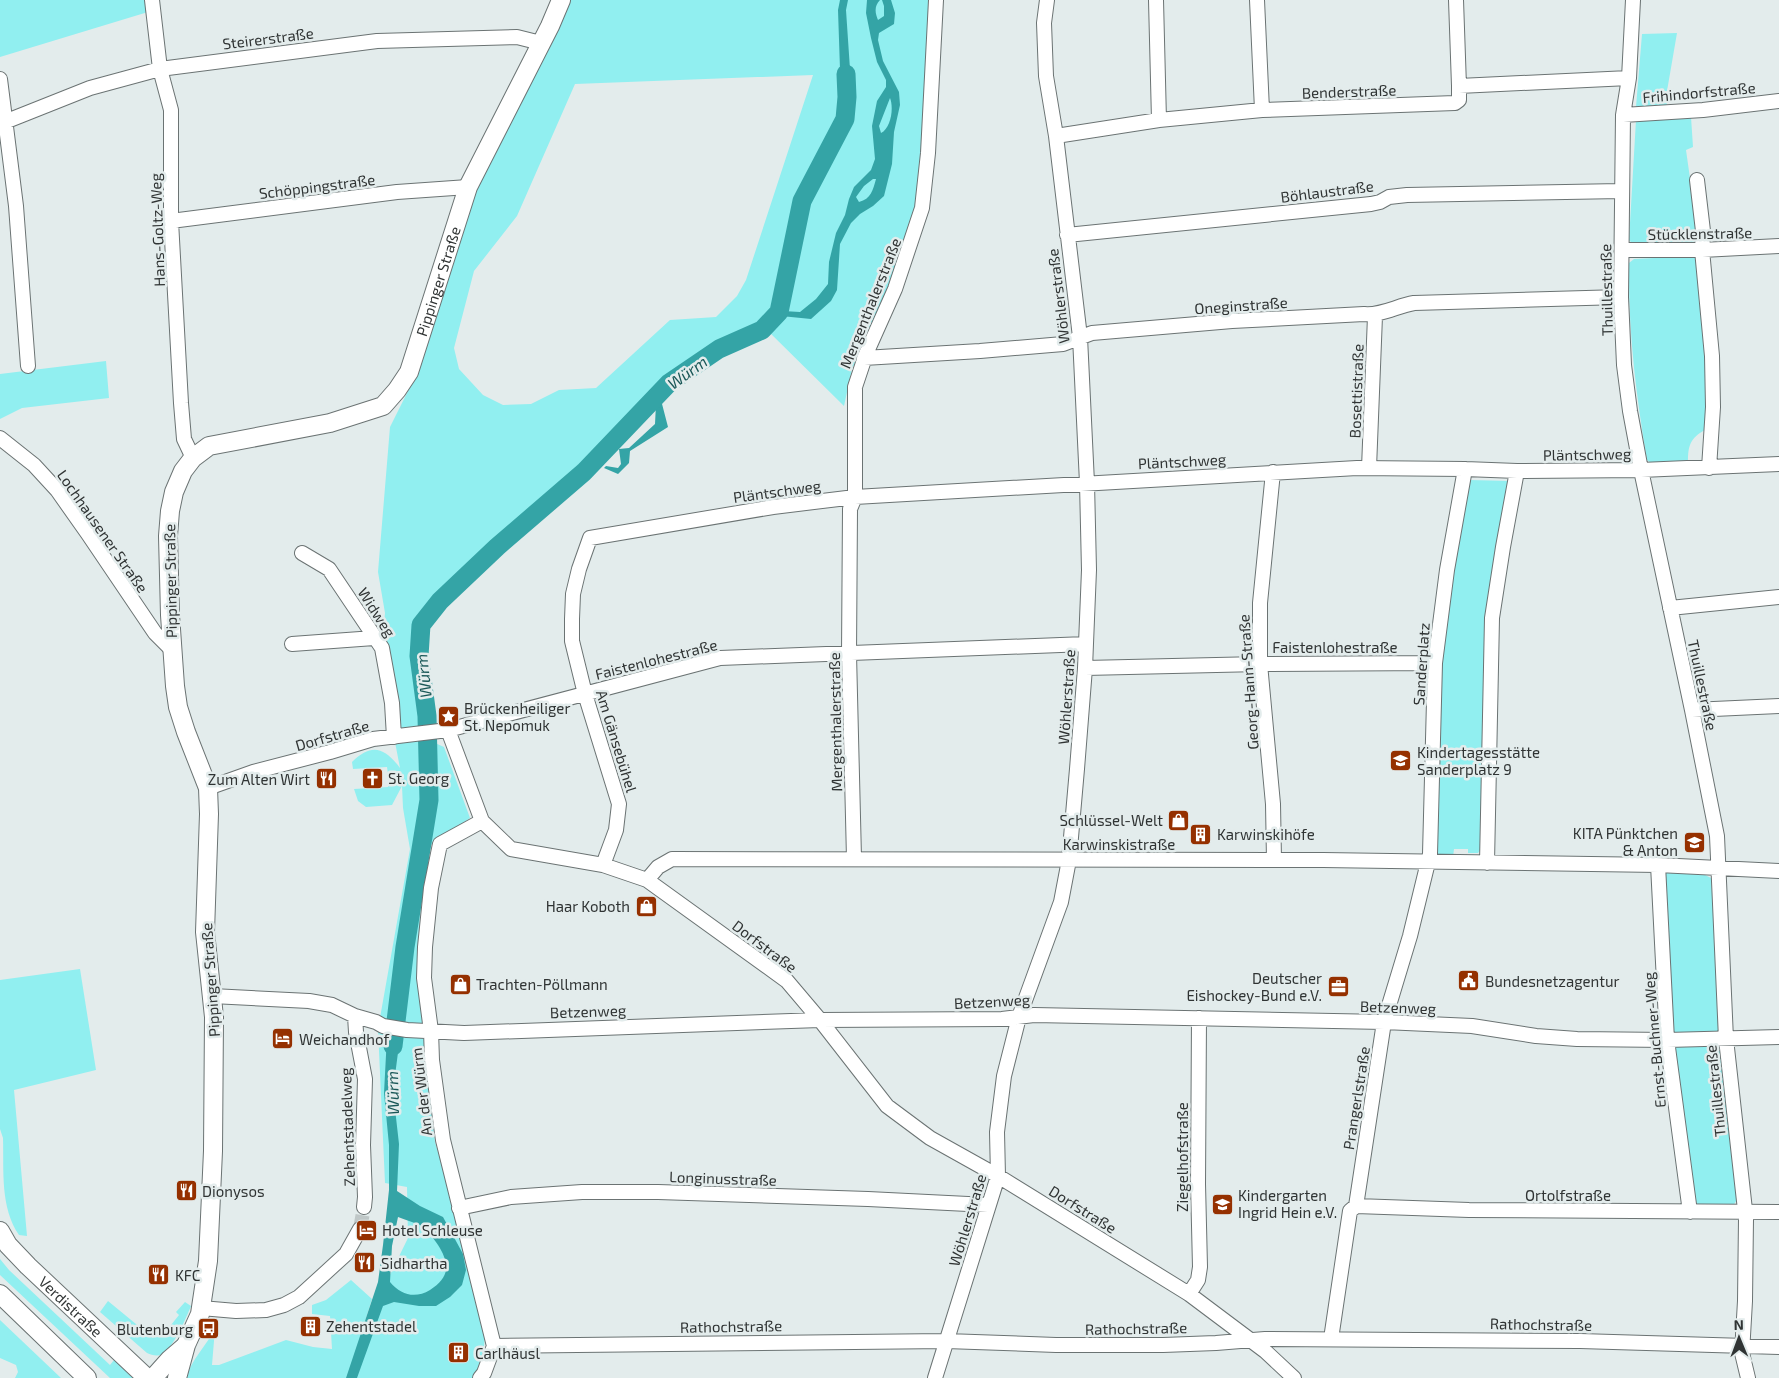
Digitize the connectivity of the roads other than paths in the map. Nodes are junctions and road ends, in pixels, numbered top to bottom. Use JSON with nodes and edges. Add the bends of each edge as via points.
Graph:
{"nodes":[{"id":1,"x":152,"y":0,"type":"edge"},
{"id":2,"x":561,"y":0,"type":"edge"},
{"id":3,"x":936,"y":0,"type":"edge"},
{"id":4,"x":1047,"y":0,"type":"edge"},
{"id":5,"x":1156,"y":0,"type":"edge"},
{"id":6,"x":1257,"y":0,"type":"edge"},
{"id":7,"x":1456,"y":0,"type":"edge"},
{"id":8,"x":1633,"y":0,"type":"edge"},
{"id":9,"x":541,"y":43,"type":"junction"},
{"id":10,"x":160,"y":69,"type":"junction"},
{"id":11,"x":1629,"y":78,"type":"junction"},
{"id":12,"x":0,"y":79,"type":"edge"},
{"id":13,"x":1460,"y":86,"type":"junction"},
{"id":14,"x":1779,"y":100,"type":"edge"},
{"id":15,"x":1262,"y":110,"type":"junction"},
{"id":16,"x":1622,"y":115,"type":"junction"},
{"id":17,"x":1159,"y":120,"type":"junction"},
{"id":18,"x":7,"y":121,"type":"junction"},
{"id":19,"x":1056,"y":136,"type":"junction"},
{"id":20,"x":1697,"y":180,"type":"dead end"},
{"id":21,"x":468,"y":187,"type":"junction"},
{"id":22,"x":1621,"y":191,"type":"junction"},
{"id":23,"x":171,"y":221,"type":"junction"},
{"id":24,"x":1067,"y":235,"type":"junction"},
{"id":25,"x":1779,"y":246,"type":"edge"},
{"id":26,"x":1622,"y":250,"type":"junction"},
{"id":27,"x":1702,"y":250,"type":"junction"},
{"id":28,"x":1621,"y":298,"type":"junction"},
{"id":29,"x":1375,"y":316,"type":"junction"},
{"id":30,"x":1080,"y":337,"type":"junction"},
{"id":31,"x":864,"y":358,"type":"junction"},
{"id":32,"x":28,"y":366,"type":"dead end"},
{"id":33,"x":0,"y":438,"type":"edge"},
{"id":34,"x":193,"y":458,"type":"junction"},
{"id":35,"x":1779,"y":464,"type":"edge"},
{"id":36,"x":1369,"y":468,"type":"junction"},
{"id":37,"x":1710,"y":468,"type":"junction"},
{"id":38,"x":1465,"y":469,"type":"junction"},
{"id":39,"x":1641,"y":470,"type":"junction"},
{"id":40,"x":1517,"y":471,"type":"junction"},
{"id":41,"x":1273,"y":472,"type":"junction"},
{"id":42,"x":1087,"y":483,"type":"junction"},
{"id":43,"x":854,"y":497,"type":"junction"},
{"id":44,"x":590,"y":538,"type":"joint"},
{"id":45,"x":302,"y":553,"type":"dead end"},
{"id":46,"x":1779,"y":597,"type":"edge"},
{"id":47,"x":1670,"y":608,"type":"junction"},
{"id":48,"x":374,"y":638,"type":"junction"},
{"id":49,"x":292,"y":644,"type":"dead end"},
{"id":50,"x":1086,"y":644,"type":"junction"},
{"id":51,"x":171,"y":649,"type":"junction"},
{"id":52,"x":850,"y":654,"type":"junction"},
{"id":53,"x":1435,"y":663,"type":"junction"},
{"id":54,"x":1260,"y":664,"type":"junction"},
{"id":55,"x":1085,"y":668,"type":"junction"},
{"id":56,"x":584,"y":694,"type":"junction"},
{"id":57,"x":1779,"y":706,"type":"edge"},
{"id":58,"x":1692,"y":710,"type":"junction"},
{"id":59,"x":442,"y":730,"type":"junction"},
{"id":60,"x":394,"y":737,"type":"junction"},
{"id":61,"x":208,"y":788,"type":"junction"},
{"id":62,"x":482,"y":821,"type":"junction"},
{"id":63,"x":854,"y":858,"type":"junction"},
{"id":64,"x":1069,"y":860,"type":"junction"},
{"id":65,"x":1274,"y":860,"type":"junction"},
{"id":66,"x":1428,"y":863,"type":"junction"},
{"id":67,"x":1487,"y":863,"type":"junction"},
{"id":68,"x":603,"y":865,"type":"junction"},
{"id":69,"x":1658,"y":865,"type":"junction"},
{"id":70,"x":1718,"y":868,"type":"junction"},
{"id":71,"x":1779,"y":871,"type":"edge"},
{"id":72,"x":648,"y":880,"type":"junction"},
{"id":73,"x":212,"y":996,"type":"junction"},
{"id":74,"x":355,"y":1016,"type":"junction"},
{"id":75,"x":1019,"y":1017,"type":"junction"},
{"id":76,"x":1199,"y":1018,"type":"junction"},
{"id":77,"x":820,"y":1020,"type":"junction"},
{"id":78,"x":1384,"y":1022,"type":"junction"},
{"id":79,"x":431,"y":1031,"type":"junction"},
{"id":80,"x":1779,"y":1037,"type":"edge"},
{"id":81,"x":1726,"y":1039,"type":"junction"},
{"id":82,"x":1667,"y":1040,"type":"junction"},
{"id":83,"x":998,"y":1176,"type":"junction"},
{"id":84,"x":988,"y":1205,"type":"junction"},
{"id":85,"x":1356,"y":1206,"type":"junction"},
{"id":86,"x":364,"y":1207,"type":"tunnel mouth"},
{"id":87,"x":458,"y":1208,"type":"junction"},
{"id":88,"x":1690,"y":1212,"type":"junction"},
{"id":89,"x":1744,"y":1212,"type":"junction"},
{"id":90,"x":1779,"y":1212,"type":"edge"},
{"id":91,"x":360,"y":1229,"type":"tunnel mouth"},
{"id":92,"x":0,"y":1231,"type":"edge"},
{"id":93,"x":0,"y":1294,"type":"edge"},
{"id":94,"x":1189,"y":1294,"type":"junction"},
{"id":95,"x":201,"y":1308,"type":"junction"},
{"id":96,"x":1331,"y":1339,"type":"junction"},
{"id":97,"x":1248,"y":1340,"type":"junction"},
{"id":98,"x":946,"y":1341,"type":"junction"},
{"id":99,"x":186,"y":1345,"type":"junction"},
{"id":100,"x":494,"y":1346,"type":"junction"},
{"id":101,"x":1742,"y":1346,"type":"junction"},
{"id":102,"x":1779,"y":1347,"type":"edge"},
{"id":103,"x":87,"y":1378,"type":"edge"},
{"id":104,"x":147,"y":1378,"type":"edge"},
{"id":105,"x":153,"y":1378,"type":"edge"},
{"id":106,"x":177,"y":1378,"type":"edge"},
{"id":107,"x":480,"y":1378,"type":"edge"},
{"id":108,"x":935,"y":1378,"type":"edge"},
{"id":109,"x":1294,"y":1378,"type":"edge"},
{"id":110,"x":1748,"y":1378,"type":"edge"}],
"edges":[{"from":1,"to":10,"type":"street","name":"Hans-Goltz-Weg"},
{"from":2,"to":9,"type":"main road","name":"Pippinger Straße"},
{"from":3,"to":31,"type":"street","name":"Mergenthalerstraße","via":[[922,208],[895,289]]},
{"from":4,"to":19,"type":"street","name":"Wöhlerstraße","via":[[1044,23],[1046,76]]},
{"from":5,"to":17,"type":"street"},
{"from":6,"to":15,"type":"street"},
{"from":7,"to":13,"type":"street"},
{"from":8,"to":11,"type":"street","name":"Thuillestraße"},
{"from":9,"to":10,"type":"street","name":"Steirerstraße","via":[[517,37],[376,40]]},
{"from":9,"to":21,"type":"main road","name":"Pippinger Straße"},
{"from":10,"to":18,"type":"street","name":"Steirerstraße","via":[[90,88]]},
{"from":10,"to":23,"type":"street","name":"Hans-Goltz-Weg","via":[[171,110]]},
{"from":11,"to":13,"type":"street"},
{"from":11,"to":16,"type":"street","name":"Thuillestraße"},
{"from":12,"to":18,"type":"street"},
{"from":13,"to":15,"type":"street","name":"Benderstraße","via":[[1460,100],[1454,104]]},
{"from":14,"to":16,"type":"street","name":"Frihindorfstraße","via":[[1703,110]]},
{"from":15,"to":17,"type":"street","name":"Benderstraße"},
{"from":16,"to":22,"type":"street","name":"Thuillestraße"},
{"from":17,"to":19,"type":"street","name":"Benderstraße"},
{"from":18,"to":32,"type":"street"},
{"from":19,"to":24,"type":"street","name":"Wöhlerstraße"},
{"from":20,"to":27,"type":"street"},
{"from":21,"to":23,"type":"street","name":"Schöppingstraße","via":[[397,192]]},
{"from":21,"to":34,"type":"main road","name":"Pippinger Straße","via":[[409,372],[383,406],[330,423],[210,446]]},
{"from":22,"to":24,"type":"street","name":"Böhlaustraße","via":[[1407,195],[1371,204]]},
{"from":22,"to":26,"type":"street","name":"Thuillestraße"},
{"from":23,"to":34,"type":"street","name":"Hans-Goltz-Weg","via":[[184,439]]},
{"from":24,"to":30,"type":"street","name":"Wöhlerstraße"},
{"from":25,"to":27,"type":"street","name":"Stücklenstraße"},
{"from":26,"to":27,"type":"street","name":"Stücklenstraße"},
{"from":26,"to":28,"type":"street","name":"Thuillestraße"},
{"from":27,"to":37,"type":"street","via":[[1712,356]]},
{"from":28,"to":29,"type":"street","name":"Oneginstraße","via":[[1414,303]]},
{"from":28,"to":39,"type":"street","name":"Thuillestraße","via":[[1624,365]]},
{"from":29,"to":30,"type":"street","name":"Oneginstraße","via":[[1232,321],[1092,333]]},
{"from":29,"to":36,"type":"street","name":"Bosettistraße"},
{"from":30,"to":31,"type":"street","name":"Oneginstraße","via":[[1063,344]]},
{"from":30,"to":42,"type":"street","name":"Wöhlerstraße"},
{"from":31,"to":43,"type":"street","name":"Mergenthalerstraße","via":[[854,387]]},
{"from":33,"to":51,"type":"street","name":"Lochhausener Straße","via":[[34,465],[57,490],[155,633]]},
{"from":34,"to":51,"type":"main road","name":"Pippinger Straße","via":[[183,471],[170,511]]},
{"from":35,"to":37,"type":"street","name":"Pläntschweg"},
{"from":36,"to":38,"type":"street","name":"Pläntschweg"},
{"from":36,"to":41,"type":"street","name":"Pläntschweg"},
{"from":37,"to":39,"type":"street","name":"Pläntschweg"},
{"from":38,"to":40,"type":"street","name":"Pläntschweg"},
{"from":38,"to":53,"type":"street","name":"Sanderplatz"},
{"from":39,"to":40,"type":"street","name":"Pläntschweg"},
{"from":39,"to":47,"type":"street","name":"Thuillestraße"},
{"from":40,"to":67,"type":"street","via":[[1492,618]]},
{"from":41,"to":42,"type":"street","name":"Pläntschweg"},
{"from":41,"to":54,"type":"street","name":"Georg-Hann-Straße","via":[[1260,603]]},
{"from":42,"to":43,"type":"street","name":"Pläntschweg"},
{"from":42,"to":50,"type":"street","name":"Wöhlerstraße","via":[[1089,570]]},
{"from":43,"to":44,"type":"street","name":"Pläntschweg","via":[[773,507]]},
{"from":43,"to":52,"type":"street","name":"Mergenthalerstraße","via":[[850,509]]},
{"from":44,"to":56,"type":"street","name":"Am Gänsebühel","via":[[579,568],[572,619],[572,641]]},
{"from":45,"to":48,"type":"street","name":"Widweg","via":[[329,569]]},
{"from":46,"to":47,"type":"street"},
{"from":47,"to":58,"type":"street","name":"Thuillestraße"},
{"from":48,"to":49,"type":"street"},
{"from":48,"to":60,"type":"street","name":"Widweg","via":[[382,648],[392,703]]},
{"from":50,"to":52,"type":"street","name":"Faistenlohestraße"},
{"from":50,"to":55,"type":"street","name":"Wöhlerstraße"},
{"from":51,"to":61,"type":"main road","name":"Pippinger Straße","via":[[178,706]]},
{"from":52,"to":56,"type":"street","name":"Faistenlohestraße","via":[[720,658]]},
{"from":52,"to":63,"type":"street","name":"Mergenthalerstraße"},
{"from":53,"to":54,"type":"street","name":"Faistenlohestraße"},
{"from":53,"to":66,"type":"street","name":"Sanderplatz"},
{"from":54,"to":55,"type":"street","name":"Faistenlohestraße"},
{"from":54,"to":65,"type":"street","name":"Georg-Hann-Straße","via":[[1273,804]]},
{"from":55,"to":64,"type":"street","name":"Wöhlerstraße"},
{"from":56,"to":59,"type":"street","name":"Faistenlohestraße"},
{"from":56,"to":68,"type":"street","name":"Am Gänsebühel","via":[[619,804],[616,830]]},
{"from":57,"to":58,"type":"street"},
{"from":58,"to":70,"type":"street","name":"Thuillestraße","via":[[1717,836]]},
{"from":59,"to":60,"type":"street","name":"Dorfstraße"},
{"from":59,"to":62,"type":"street","name":"Dorfstraße"},
{"from":60,"to":61,"type":"street","name":"Dorfstraße","via":[[373,739],[253,772]]},
{"from":61,"to":73,"type":"main road","name":"Pippinger Straße","via":[[205,932]]},
{"from":62,"to":68,"type":"street","name":"Dorfstraße","via":[[511,850]]},
{"from":62,"to":79,"type":"street","name":"An der Würm","via":[[440,844],[431,888],[425,954],[424,978]]},
{"from":63,"to":64,"type":"street","name":"Karwinskistraße"},
{"from":63,"to":72,"type":"street","name":"Karwinskistraße","via":[[672,859],[658,867]]},
{"from":64,"to":65,"type":"street","name":"Karwinskistraße"},
{"from":64,"to":75,"type":"street","name":"Wöhlerstraße","via":[[1062,902]]},
{"from":65,"to":66,"type":"street","name":"Karwinskistraße"},
{"from":66,"to":67,"type":"street","name":"Karwinskistraße"},
{"from":66,"to":78,"type":"street","name":"Prangerlstraße"},
{"from":67,"to":69,"type":"street","name":"Karwinskistraße"},
{"from":68,"to":72,"type":"street","name":"Dorfstraße"},
{"from":69,"to":70,"type":"street","name":"Karwinskistraße"},
{"from":69,"to":82,"type":"street","name":"Ernst-Buchner-Weg"},
{"from":70,"to":71,"type":"street","name":"Karwinskistraße"},
{"from":70,"to":81,"type":"street","name":"Thuillestraße"},
{"from":72,"to":77,"type":"street","name":"Dorfstraße","via":[[787,981]]},
{"from":73,"to":74,"type":"street","name":"Betzenweg","via":[[308,1001],[332,1005]]},
{"from":73,"to":95,"type":"main road","name":"Pippinger Straße","via":[[213,1151],[208,1261]]},
{"from":74,"to":79,"type":"street","name":"Betzenweg","via":[[383,1026]]},
{"from":74,"to":86,"type":"street","name":"Zehentstadelweg","via":[[365,1079]]},
{"from":75,"to":76,"type":"street","name":"Betzenweg"},
{"from":75,"to":77,"type":"street","name":"Betzenweg"},
{"from":75,"to":83,"type":"street","name":"Wöhlerstraße","via":[[1003,1085],[997,1132]]},
{"from":76,"to":78,"type":"street","name":"Betzenweg"},
{"from":76,"to":94,"type":"street","name":"Ziegelhofstraße","via":[[1200,1267],[1198,1280]]},
{"from":77,"to":79,"type":"street","name":"Betzenweg","via":[[464,1033]]},
{"from":77,"to":83,"type":"street","name":"Dorfstraße","via":[[887,1106],[930,1138]]},
{"from":78,"to":82,"type":"street","name":"Betzenweg","via":[[1472,1026],[1577,1039]]},
{"from":78,"to":85,"type":"street","name":"Prangerlstraße"},
{"from":79,"to":87,"type":"street","name":"An der Würm","via":[[443,1140]]},
{"from":80,"to":81,"type":"street","name":"Betzenweg"},
{"from":81,"to":82,"type":"street","name":"Betzenweg"},
{"from":81,"to":89,"type":"street","name":"Thuillestraße"},
{"from":82,"to":88,"type":"street","name":"Ernst-Buchner-Weg"},
{"from":83,"to":84,"type":"street","name":"Wöhlerstraße"},
{"from":83,"to":94,"type":"street","name":"Dorfstraße"},
{"from":84,"to":87,"type":"street","name":"Longinusstraße","via":[[582,1192],[511,1197]]},
{"from":84,"to":98,"type":"street","name":"Wöhlerstraße"},
{"from":85,"to":88,"type":"street","name":"Ortolfstraße"},
{"from":85,"to":96,"type":"street","name":"Prangerlstraße","via":[[1350,1211]]},
{"from":87,"to":100,"type":"street","name":"An der Würm"},
{"from":88,"to":89,"type":"street","name":"Ortolfstraße"},
{"from":89,"to":90,"type":"street","name":"Ortolfstraße"},
{"from":89,"to":101,"type":"street","name":"Thuillestraße"},
{"from":91,"to":95,"type":"street","via":[[346,1254],[292,1301],[266,1310]]},
{"from":92,"to":104,"type":"main road","name":"Verdistraße","via":[[28,1266]]},
{"from":93,"to":103,"type":"main road"},
{"from":94,"to":97,"type":"street","name":"Dorfstraße"},
{"from":95,"to":99,"type":"main road","name":"Pippinger Straße"},
{"from":96,"to":97,"type":"street","name":"Rathochstraße"},
{"from":96,"to":101,"type":"street","name":"Rathochstraße"},
{"from":97,"to":98,"type":"street","name":"Rathochstraße","via":[[1163,1345]]},
{"from":97,"to":109,"type":"street","name":"Dorfstraße"},
{"from":98,"to":100,"type":"street","name":"Rathochstraße"},
{"from":98,"to":108,"type":"street","name":"Wöhlerstraße"},
{"from":99,"to":105,"type":"main road","name":"Pippinger Straße"},
{"from":99,"to":106,"type":"main road","name":"Pippinger Straße"},
{"from":100,"to":107,"type":"street"},
{"from":101,"to":102,"type":"street","name":"Rathochstraße"},
{"from":101,"to":110,"type":"street","name":"Thuillestraße"}]}
